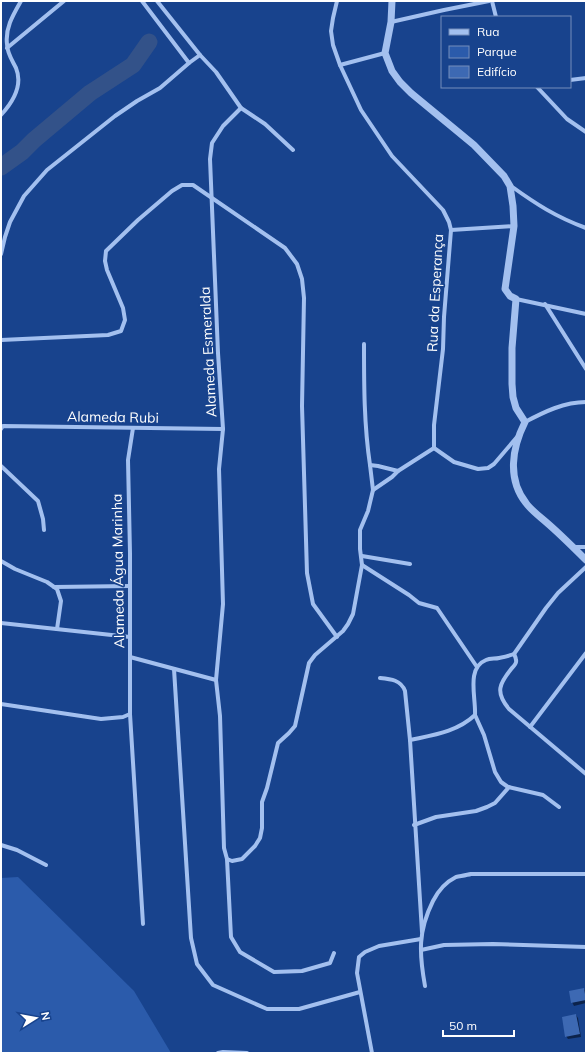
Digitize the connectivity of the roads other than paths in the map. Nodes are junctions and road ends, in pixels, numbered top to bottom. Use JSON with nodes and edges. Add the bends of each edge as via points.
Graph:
{"nodes":[{"id":1,"x":21,"y":1,"type":"edge"},
{"id":2,"x":64,"y":1,"type":"edge"},
{"id":3,"x":142,"y":1,"type":"edge"},
{"id":4,"x":158,"y":1,"type":"edge"},
{"id":5,"x":337,"y":1,"type":"edge"},
{"id":6,"x":392,"y":1,"type":"edge"},
{"id":7,"x":489,"y":1,"type":"edge"},
{"id":8,"x":492,"y":1,"type":"edge"},
{"id":9,"x":496,"y":16,"type":"edge"},
{"id":10,"x":391,"y":22,"type":"junction"},
{"id":11,"x":7,"y":48,"type":"junction"},
{"id":12,"x":385,"y":53,"type":"junction"},
{"id":13,"x":200,"y":55,"type":"junction"},
{"id":14,"x":189,"y":63,"type":"junction"},
{"id":15,"x":340,"y":66,"type":"junction"},
{"id":16,"x":586,"y":78,"type":"edge"},
{"id":17,"x":571,"y":80,"type":"edge"},
{"id":18,"x":538,"y":88,"type":"edge"},
{"id":19,"x":241,"y":108,"type":"junction"},
{"id":20,"x":1,"y":115,"type":"edge"},
{"id":21,"x":586,"y":132,"type":"edge"},
{"id":22,"x":293,"y":150,"type":"dead end"},
{"id":23,"x":510,"y":186,"type":"junction"},
{"id":24,"x":212,"y":197,"type":"junction"},
{"id":25,"x":514,"y":226,"type":"junction"},
{"id":26,"x":586,"y":228,"type":"edge"},
{"id":27,"x":451,"y":230,"type":"junction"},
{"id":28,"x":1,"y":254,"type":"edge"},
{"id":29,"x":516,"y":299,"type":"junction"},
{"id":30,"x":545,"y":304,"type":"junction"},
{"id":31,"x":586,"y":314,"type":"edge"},
{"id":32,"x":1,"y":340,"type":"edge"},
{"id":33,"x":364,"y":344,"type":"dead end"},
{"id":34,"x":586,"y":369,"type":"edge"},
{"id":35,"x":586,"y":402,"type":"edge"},
{"id":36,"x":525,"y":422,"type":"junction"},
{"id":37,"x":2,"y":428,"type":"edge"},
{"id":38,"x":133,"y":428,"type":"junction"},
{"id":39,"x":223,"y":429,"type":"junction"},
{"id":40,"x":518,"y":436,"type":"junction"},
{"id":41,"x":434,"y":448,"type":"junction"},
{"id":42,"x":370,"y":465,"type":"junction"},
{"id":43,"x":1,"y":466,"type":"edge"},
{"id":44,"x":398,"y":471,"type":"junction"},
{"id":45,"x":372,"y":490,"type":"junction"},
{"id":46,"x":44,"y":530,"type":"dead end"},
{"id":47,"x":573,"y":547,"type":"junction"},
{"id":48,"x":586,"y":547,"type":"edge"},
{"id":49,"x":362,"y":556,"type":"junction"},
{"id":50,"x":586,"y":560,"type":"edge"},
{"id":51,"x":1,"y":561,"type":"edge"},
{"id":52,"x":410,"y":564,"type":"dead end"},
{"id":53,"x":362,"y":565,"type":"junction"},
{"id":54,"x":586,"y":567,"type":"edge"},
{"id":55,"x":130,"y":586,"type":"junction"},
{"id":56,"x":54,"y":587,"type":"junction"},
{"id":57,"x":1,"y":623,"type":"edge"},
{"id":58,"x":56,"y":629,"type":"junction"},
{"id":59,"x":130,"y":636,"type":"junction"},
{"id":60,"x":337,"y":637,"type":"junction"},
{"id":61,"x":586,"y":653,"type":"edge"},
{"id":62,"x":514,"y":654,"type":"junction"},
{"id":63,"x":130,"y":657,"type":"junction"},
{"id":64,"x":477,"y":667,"type":"junction"},
{"id":65,"x":174,"y":669,"type":"junction"},
{"id":66,"x":380,"y":678,"type":"dead end"},
{"id":67,"x":216,"y":680,"type":"junction"},
{"id":68,"x":1,"y":704,"type":"edge"},
{"id":69,"x":130,"y":714,"type":"junction"},
{"id":70,"x":476,"y":715,"type":"junction"},
{"id":71,"x":530,"y":727,"type":"junction"},
{"id":72,"x":410,"y":740,"type":"junction"},
{"id":73,"x":586,"y":773,"type":"edge"},
{"id":74,"x":510,"y":787,"type":"junction"},
{"id":75,"x":559,"y":807,"type":"dead end"},
{"id":76,"x":414,"y":824,"type":"junction"},
{"id":77,"x":1,"y":845,"type":"edge"},
{"id":78,"x":227,"y":859,"type":"junction"},
{"id":79,"x":46,"y":865,"type":"dead end"},
{"id":80,"x":586,"y":874,"type":"edge"},
{"id":81,"x":143,"y":924,"type":"dead end"},
{"id":82,"x":422,"y":932,"type":"junction"},
{"id":83,"x":421,"y":938,"type":"junction"},
{"id":84,"x":586,"y":947,"type":"edge"},
{"id":85,"x":421,"y":950,"type":"junction"},
{"id":86,"x":334,"y":953,"type":"dead end"},
{"id":87,"x":425,"y":986,"type":"dead end"},
{"id":88,"x":360,"y":992,"type":"junction"},
{"id":89,"x":218,"y":1053,"type":"edge"},
{"id":90,"x":247,"y":1053,"type":"edge"},
{"id":91,"x":372,"y":1053,"type":"edge"}],
"edges":[{"from":1,"to":11,"type":"street","via":[[8,27]]},
{"from":2,"to":11,"type":"street"},
{"from":3,"to":14,"type":"street"},
{"from":4,"to":13,"type":"street"},
{"from":5,"to":15,"type":"street","name":"Rua da Esperança","via":[[331,32]]},
{"from":6,"to":10,"type":"street"},
{"from":7,"to":10,"type":"street"},
{"from":8,"to":9,"type":"street"},
{"from":10,"to":12,"type":"street"},
{"from":11,"to":20,"type":"street","via":[[17,72],[17,88],[15,97]]},
{"from":12,"to":15,"type":"street"},
{"from":12,"to":23,"type":"street","via":[[392,71],[400,82],[474,145],[496,167]]},
{"from":13,"to":14,"type":"street"},
{"from":13,"to":19,"type":"street","via":[[216,72]]},
{"from":14,"to":28,"type":"street","via":[[160,88],[115,116],[47,170],[24,196],[10,222]]},
{"from":15,"to":27,"type":"street","name":"Rua da Esperança","via":[[368,121],[392,156],[443,210]]},
{"from":16,"to":17,"type":"street"},
{"from":18,"to":21,"type":"street","via":[[567,119]]},
{"from":19,"to":22,"type":"street","via":[[265,124]]},
{"from":19,"to":24,"type":"street","name":"Alameda Esmeralda","via":[[223,126],[212,142]]},
{"from":23,"to":25,"type":"street"},
{"from":23,"to":26,"type":"street","via":[[544,209]]},
{"from":24,"to":32,"type":"street","via":[[193,185],[182,185],[138,220],[106,251],[107,270],[123,308],[125,320],[121,331],[108,335]]},
{"from":24,"to":39,"type":"street","name":"Alameda Esmeralda"},
{"from":24,"to":60,"type":"street","via":[[280,243],[297,264],[302,279],[302,406],[307,572],[313,604]]},
{"from":25,"to":27,"type":"street"},
{"from":25,"to":29,"type":"street","via":[[504,285],[507,293]]},
{"from":27,"to":41,"type":"street","name":"Rua da Esperança"},
{"from":29,"to":30,"type":"street"},
{"from":29,"to":36,"type":"street","via":[[512,384],[516,408]]},
{"from":30,"to":31,"type":"street"},
{"from":30,"to":34,"type":"street"},
{"from":33,"to":42,"type":"street","via":[[363,396]]},
{"from":35,"to":36,"type":"street","via":[[555,408]]},
{"from":36,"to":40,"type":"street"},
{"from":37,"to":38,"type":"street","name":"Alameda Rubi"},
{"from":38,"to":39,"type":"street","name":"Alameda Rubi"},
{"from":38,"to":55,"type":"street","name":"Alameda Água Marinha","via":[[128,460]]},
{"from":39,"to":67,"type":"street","name":"Alameda Esmeralda","via":[[220,469],[223,604]]},
{"from":40,"to":41,"type":"street","via":[[488,468],[478,469],[454,462]]},
{"from":40,"to":47,"type":"street","via":[[514,459],[517,488],[526,504]]},
{"from":41,"to":44,"type":"street"},
{"from":42,"to":44,"type":"street"},
{"from":42,"to":45,"type":"street"},
{"from":43,"to":46,"type":"street","via":[[38,501]]},
{"from":44,"to":45,"type":"street"},
{"from":45,"to":49,"type":"street","via":[[368,511],[360,530]]},
{"from":47,"to":48,"type":"street"},
{"from":47,"to":50,"type":"street"},
{"from":49,"to":52,"type":"street"},
{"from":49,"to":53,"type":"street"},
{"from":51,"to":56,"type":"street"},
{"from":53,"to":60,"type":"street","via":[[353,614]]},
{"from":53,"to":64,"type":"street","via":[[420,603],[437,608]]},
{"from":54,"to":62,"type":"street","via":[[558,593]]},
{"from":55,"to":56,"type":"street"},
{"from":55,"to":59,"type":"street","name":"Alameda Água Marinha"},
{"from":56,"to":58,"type":"street","via":[[61,601]]},
{"from":57,"to":58,"type":"street"},
{"from":58,"to":59,"type":"street"},
{"from":59,"to":63,"type":"street","name":"Alameda Água Marinha"},
{"from":60,"to":78,"type":"street","via":[[315,654],[310,663],[295,726],[278,743],[262,802],[260,838],[242,859]]},
{"from":61,"to":71,"type":"street"},
{"from":62,"to":64,"type":"street","via":[[488,659]]},
{"from":62,"to":71,"type":"street","via":[[515,664],[502,679],[500,696],[509,709]]},
{"from":63,"to":65,"type":"street"},
{"from":63,"to":69,"type":"street","name":"Alameda Água Marinha"},
{"from":64,"to":70,"type":"street","via":[[474,678]]},
{"from":65,"to":67,"type":"street"},
{"from":65,"to":88,"type":"street","via":[[191,938],[197,964],[213,985],[267,1009],[299,1009]]},
{"from":66,"to":72,"type":"street","via":[[398,682],[403,686]]},
{"from":67,"to":78,"type":"street","name":"Alameda Esmeralda","via":[[220,716],[224,848]]},
{"from":68,"to":69,"type":"street","via":[[101,719]]},
{"from":69,"to":81,"type":"street","name":"Alameda Água Marinha"},
{"from":70,"to":72,"type":"street","via":[[456,728]]},
{"from":70,"to":74,"type":"street","via":[[495,772],[501,782]]},
{"from":71,"to":73,"type":"street"},
{"from":72,"to":76,"type":"street"},
{"from":74,"to":75,"type":"street","via":[[543,795]]},
{"from":74,"to":76,"type":"street","via":[[487,808],[436,817]]},
{"from":76,"to":82,"type":"street"},
{"from":77,"to":79,"type":"street"},
{"from":78,"to":86,"type":"street","name":"Alameda Esmeralda","via":[[231,937],[240,952],[274,972],[302,971],[330,963]]},
{"from":80,"to":82,"type":"street","via":[[471,874],[457,877],[439,892],[426,916]]},
{"from":82,"to":83,"type":"street"},
{"from":83,"to":85,"type":"street"},
{"from":83,"to":88,"type":"street","via":[[379,946],[359,957],[357,973]]},
{"from":84,"to":85,"type":"street","via":[[493,944],[444,945]]},
{"from":85,"to":87,"type":"street"},
{"from":88,"to":91,"type":"street"},
{"from":89,"to":90,"type":"street"}]}
